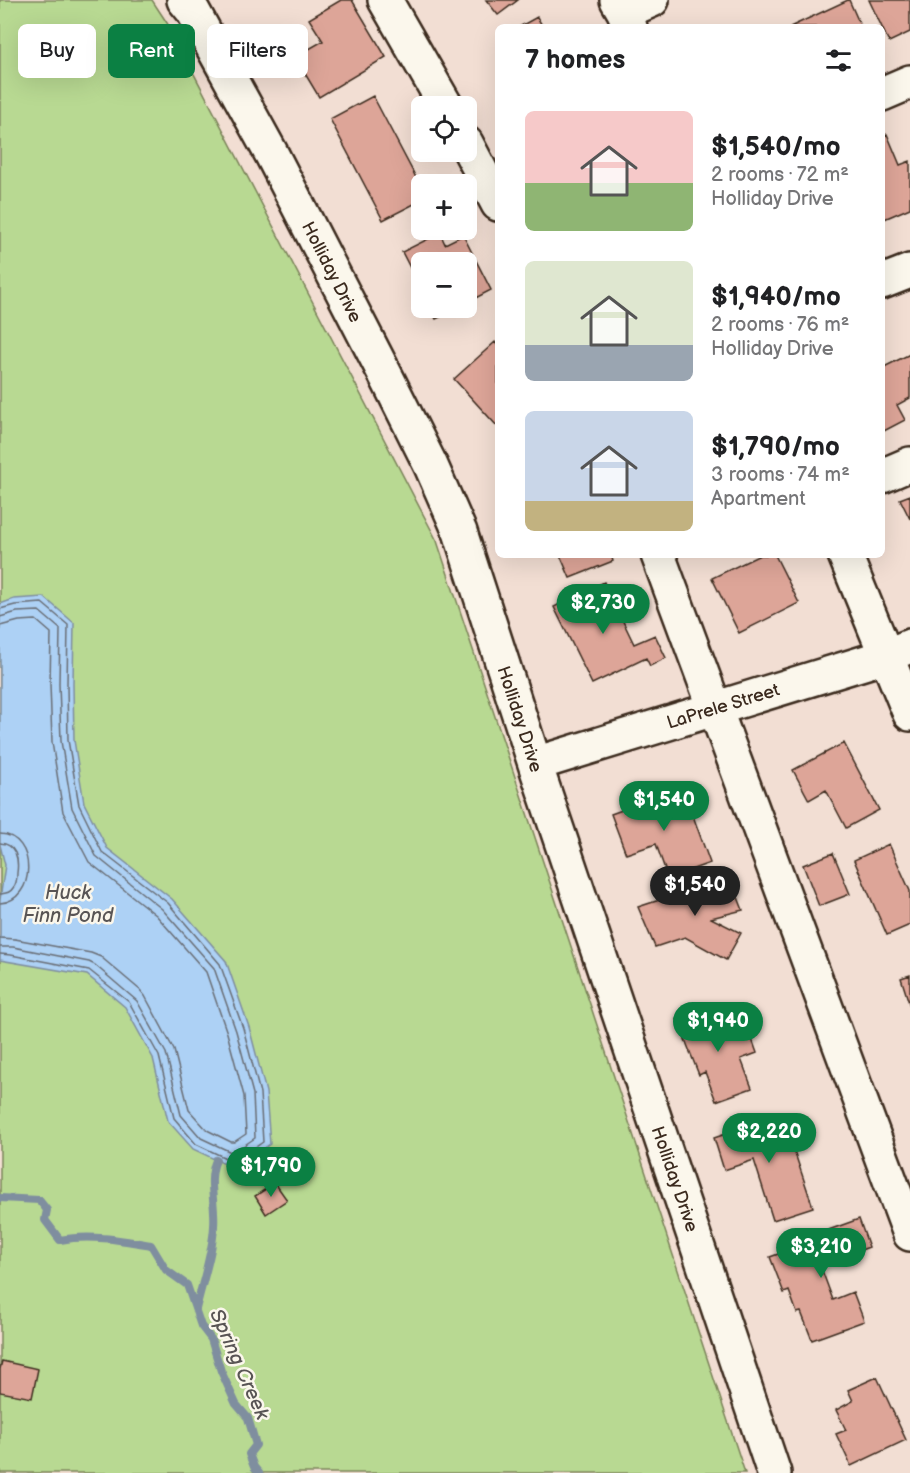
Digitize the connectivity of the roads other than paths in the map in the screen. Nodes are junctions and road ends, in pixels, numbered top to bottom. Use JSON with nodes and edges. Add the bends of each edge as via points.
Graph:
{"nodes":[{"id":1,"x":184,"y":0,"type":"edge"},
{"id":2,"x":385,"y":0,"type":"edge"},
{"id":3,"x":910,"y":82,"type":"edge"},
{"id":4,"x":885,"y":93,"type":"edge"},
{"id":5,"x":440,"y":96,"type":"edge"},
{"id":6,"x":476,"y":162,"type":"edge"},
{"id":7,"x":495,"y":198,"type":"edge"},
{"id":8,"x":910,"y":271,"type":"edge"},
{"id":9,"x":885,"y":281,"type":"edge"},
{"id":10,"x":910,"y":464,"type":"edge"},
{"id":11,"x":885,"y":475,"type":"edge"},
{"id":12,"x":659,"y":558,"type":"edge"},
{"id":13,"x":847,"y":558,"type":"edge"},
{"id":14,"x":898,"y":651,"type":"edge"},
{"id":15,"x":714,"y":709,"type":"junction"},
{"id":16,"x":910,"y":714,"type":"edge"},
{"id":17,"x":535,"y":764,"type":"junction"},
{"id":18,"x":910,"y":1234,"type":"edge"},
{"id":19,"x":774,"y":1473,"type":"edge"}],
"edges":[{"from":1,"to":17,"type":"street","name":"Holliday Drive","via":[[271,153],[431,466],[460,532]]},
{"from":2,"to":5,"type":"street"},
{"from":3,"to":4,"type":"street"},
{"from":6,"to":7,"type":"street"},
{"from":8,"to":9,"type":"street"},
{"from":10,"to":11,"type":"street"},
{"from":12,"to":15,"type":"street"},
{"from":13,"to":14,"type":"street"},
{"from":14,"to":15,"type":"street","name":"LaPrele Street"},
{"from":14,"to":16,"type":"street"},
{"from":15,"to":17,"type":"street","name":"LaPrele Street"},
{"from":15,"to":18,"type":"street"},
{"from":17,"to":19,"type":"street","name":"Holliday Drive"}]}
